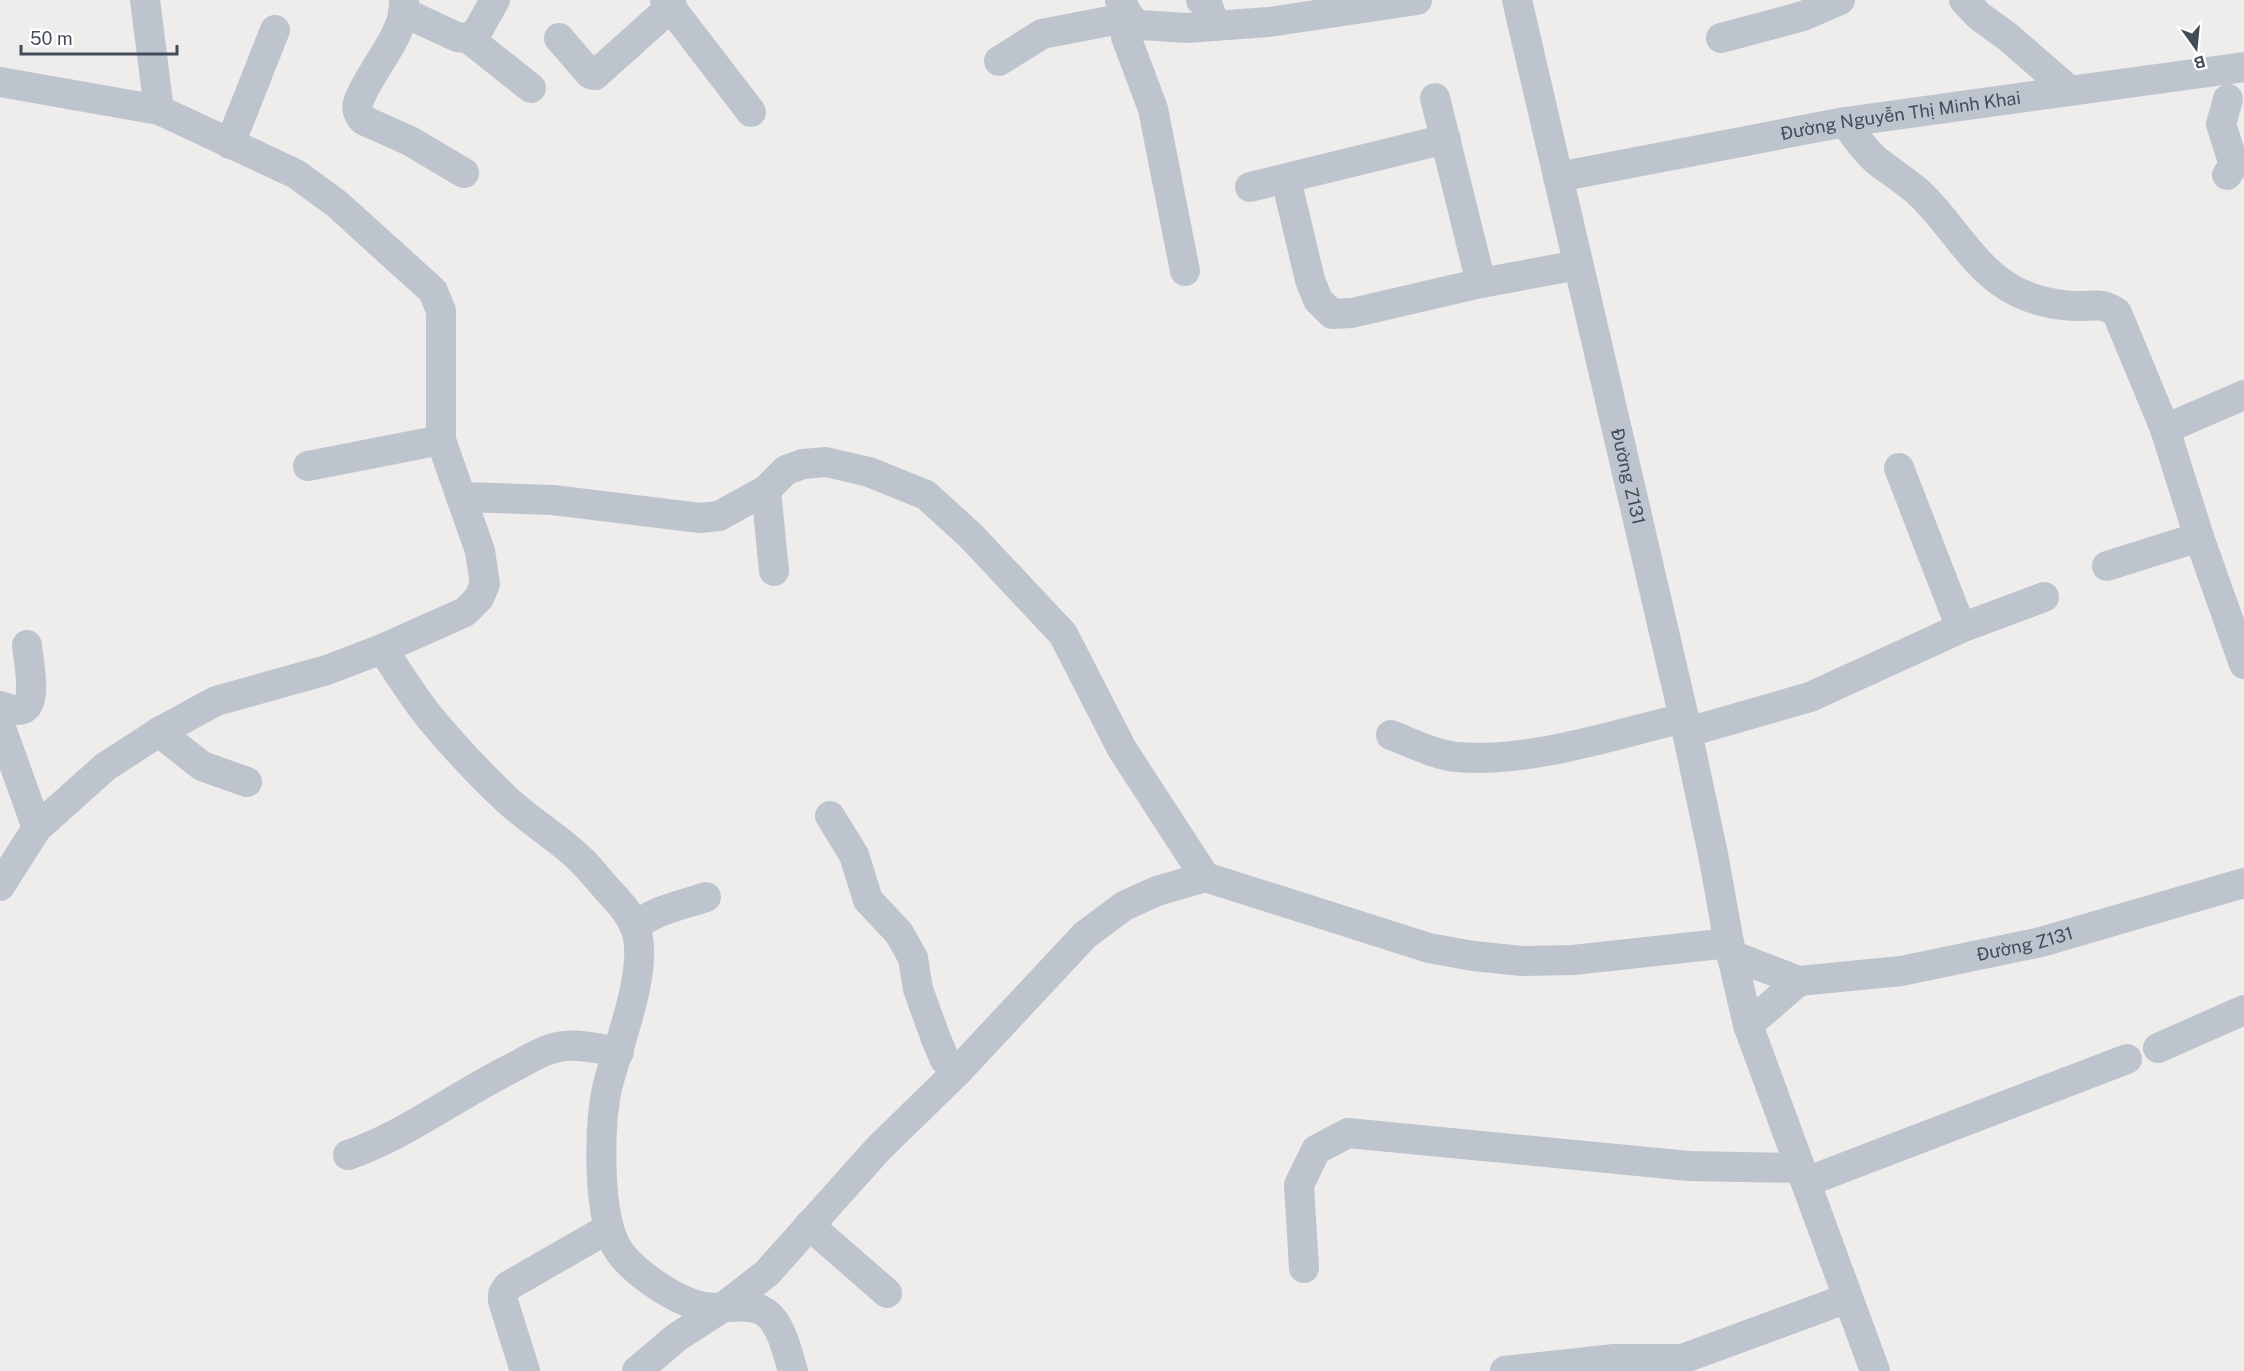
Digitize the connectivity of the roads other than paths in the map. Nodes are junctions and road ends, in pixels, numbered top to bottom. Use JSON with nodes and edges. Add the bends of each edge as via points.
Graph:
{"nodes":[{"id":1,"x":145,"y":0,"type":"edge"},
{"id":2,"x":495,"y":0,"type":"edge"},
{"id":3,"x":1201,"y":0,"type":"edge"},
{"id":4,"x":1410,"y":0,"type":"edge"},
{"id":5,"x":1517,"y":0,"type":"edge"},
{"id":6,"x":1840,"y":0,"type":"edge"},
{"id":7,"x":1964,"y":0,"type":"edge"},
{"id":8,"x":675,"y":4,"type":"edge"},
{"id":9,"x":404,"y":6,"type":"edge"},
{"id":10,"x":1127,"y":13,"type":"edge"},
{"id":11,"x":1215,"y":26,"type":"junction"},
{"id":12,"x":275,"y":30,"type":"dead end"},
{"id":13,"x":468,"y":38,"type":"junction"},
{"id":14,"x":559,"y":38,"type":"dead end"},
{"id":15,"x":1721,"y":38,"type":"dead end"},
{"id":16,"x":999,"y":62,"type":"dead end"},
{"id":17,"x":2244,"y":67,"type":"edge"},
{"id":18,"x":2207,"y":72,"type":"junction"},
{"id":19,"x":0,"y":82,"type":"edge"},
{"id":20,"x":531,"y":88,"type":"dead end"},
{"id":21,"x":2070,"y":91,"type":"junction"},
{"id":22,"x":1436,"y":98,"type":"dead end"},
{"id":23,"x":2236,"y":106,"type":"edge"},
{"id":24,"x":159,"y":110,"type":"junction"},
{"id":25,"x":751,"y":112,"type":"dead end"},
{"id":26,"x":1845,"y":122,"type":"junction"},
{"id":27,"x":1446,"y":140,"type":"junction"},
{"id":28,"x":230,"y":144,"type":"junction"},
{"id":29,"x":464,"y":173,"type":"dead end"},
{"id":30,"x":2228,"y":175,"type":"dead end"},
{"id":31,"x":1558,"y":177,"type":"junction"},
{"id":32,"x":1286,"y":179,"type":"junction"},
{"id":33,"x":1250,"y":187,"type":"dead end"},
{"id":34,"x":1578,"y":265,"type":"junction"},
{"id":35,"x":1185,"y":271,"type":"dead end"},
{"id":36,"x":1481,"y":283,"type":"junction"},
{"id":37,"x":2244,"y":395,"type":"edge"},
{"id":38,"x":2165,"y":429,"type":"junction"},
{"id":39,"x":441,"y":440,"type":"junction"},
{"id":40,"x":308,"y":466,"type":"dead end"},
{"id":41,"x":1899,"y":468,"type":"dead end"},
{"id":42,"x":766,"y":490,"type":"junction"},
{"id":43,"x":461,"y":497,"type":"junction"},
{"id":44,"x":2199,"y":537,"type":"junction"},
{"id":45,"x":2107,"y":566,"type":"dead end"},
{"id":46,"x":774,"y":571,"type":"dead end"},
{"id":47,"x":2044,"y":597,"type":"dead end"},
{"id":48,"x":1961,"y":628,"type":"junction"},
{"id":49,"x":27,"y":645,"type":"dead end"},
{"id":50,"x":382,"y":649,"type":"junction"},
{"id":51,"x":2244,"y":664,"type":"edge"},
{"id":52,"x":0,"y":706,"type":"edge"},
{"id":53,"x":0,"y":725,"type":"edge"},
{"id":54,"x":1686,"y":725,"type":"junction"},
{"id":55,"x":159,"y":732,"type":"junction"},
{"id":56,"x":1391,"y":735,"type":"dead end"},
{"id":57,"x":247,"y":783,"type":"dead end"},
{"id":58,"x":830,"y":816,"type":"dead end"},
{"id":59,"x":37,"y":828,"type":"junction"},
{"id":60,"x":1205,"y":876,"type":"junction"},
{"id":61,"x":2244,"y":884,"type":"edge"},
{"id":62,"x":0,"y":886,"type":"edge"},
{"id":63,"x":706,"y":897,"type":"dead end"},
{"id":64,"x":635,"y":927,"type":"junction"},
{"id":65,"x":1730,"y":949,"type":"junction"},
{"id":66,"x":1799,"y":981,"type":"junction"},
{"id":67,"x":2244,"y":1010,"type":"edge"},
{"id":68,"x":1749,"y":1025,"type":"junction"},
{"id":69,"x":2158,"y":1048,"type":"dead end"},
{"id":70,"x":619,"y":1052,"type":"junction"},
{"id":71,"x":2127,"y":1059,"type":"dead end"},
{"id":72,"x":957,"y":1072,"type":"junction"},
{"id":73,"x":348,"y":1155,"type":"dead end"},
{"id":74,"x":1803,"y":1175,"type":"junction"},
{"id":75,"x":809,"y":1225,"type":"junction"},
{"id":76,"x":609,"y":1228,"type":"junction"},
{"id":77,"x":1304,"y":1268,"type":"dead end"},
{"id":78,"x":887,"y":1293,"type":"dead end"},
{"id":79,"x":1848,"y":1298,"type":"junction"},
{"id":80,"x":722,"y":1308,"type":"junction"},
{"id":81,"x":1683,"y":1365,"type":"edge"},
{"id":82,"x":525,"y":1371,"type":"edge"},
{"id":83,"x":637,"y":1371,"type":"edge"},
{"id":84,"x":793,"y":1371,"type":"edge"},
{"id":85,"x":1505,"y":1371,"type":"edge"},
{"id":86,"x":1875,"y":1371,"type":"edge"}],
"edges":[{"from":1,"to":24,"type":"street"},
{"from":2,"to":13,"type":"street","via":[[477,32]]},
{"from":3,"to":11,"type":"street","via":[[1208,6]]},
{"from":4,"to":11,"type":"street","via":[[1269,22]]},
{"from":5,"to":31,"type":"street","name":"Đường Z131"},
{"from":6,"to":15,"type":"street","via":[[1803,16]]},
{"from":7,"to":21,"type":"street"},
{"from":8,"to":14,"type":"street","via":[[595,75]]},
{"from":8,"to":25,"type":"street"},
{"from":9,"to":13,"type":"street","via":[[457,37]]},
{"from":9,"to":29,"type":"street","via":[[392,41],[357,104],[359,116]]},
{"from":10,"to":11,"type":"street","via":[[1151,27]]},
{"from":10,"to":16,"type":"street","via":[[1042,34]]},
{"from":10,"to":35,"type":"street","via":[[1126,37],[1153,109]]},
{"from":12,"to":28,"type":"street"},
{"from":13,"to":20,"type":"street"},
{"from":17,"to":18,"type":"street","name":"Đường Nguyễn Thị Minh Khai"},
{"from":18,"to":21,"type":"street","name":"Đường Nguyễn Thị Minh Khai"},
{"from":18,"to":23,"type":"street"},
{"from":19,"to":24,"type":"street"},
{"from":21,"to":26,"type":"street","name":"Đường Nguyễn Thị Minh Khai"},
{"from":22,"to":27,"type":"street"},
{"from":23,"to":30,"type":"street","via":[[2222,123],[2234,165]]},
{"from":24,"to":28,"type":"street"},
{"from":26,"to":31,"type":"street","name":"Đường Nguyễn Thị Minh Khai"},
{"from":26,"to":38,"type":"street","via":[[1875,160],[1917,191],[1992,276],[2027,297],[2061,305],[2099,304],[2117,313]]},
{"from":27,"to":32,"type":"street"},
{"from":27,"to":36,"type":"street"},
{"from":28,"to":39,"type":"street","via":[[296,174],[337,204],[434,291],[441,310]]},
{"from":31,"to":34,"type":"street","name":"Đường Z131"},
{"from":32,"to":33,"type":"street"},
{"from":32,"to":36,"type":"street","via":[[1310,280],[1318,300],[1332,314],[1352,313]]},
{"from":34,"to":36,"type":"street"},
{"from":34,"to":54,"type":"street","name":"Đường Z131"},
{"from":37,"to":38,"type":"street"},
{"from":38,"to":44,"type":"street"},
{"from":39,"to":40,"type":"street"},
{"from":39,"to":43,"type":"street"},
{"from":41,"to":48,"type":"street"},
{"from":42,"to":43,"type":"street","via":[[719,516],[700,518],[553,500]]},
{"from":42,"to":46,"type":"street"},
{"from":42,"to":60,"type":"street","via":[[786,470],[826,462],[869,472],[926,495],[971,536],[1063,634],[1122,749]]},
{"from":43,"to":50,"type":"street","via":[[484,569],[485,584],[479,598],[465,612]]},
{"from":44,"to":45,"type":"street"},
{"from":44,"to":51,"type":"street"},
{"from":47,"to":48,"type":"street"},
{"from":48,"to":54,"type":"street","via":[[1810,697]]},
{"from":49,"to":52,"type":"street","via":[[30,703],[25,709],[16,710]]},
{"from":50,"to":55,"type":"street","via":[[327,670],[216,701]]},
{"from":50,"to":64,"type":"street","via":[[435,725],[506,800],[578,857],[625,908]]},
{"from":53,"to":59,"type":"street"},
{"from":54,"to":56,"type":"street","via":[[1529,755],[1456,757]]},
{"from":54,"to":65,"type":"street","name":"Đường Z131"},
{"from":55,"to":57,"type":"street","via":[[202,766]]},
{"from":55,"to":59,"type":"street","via":[[105,767]]},
{"from":58,"to":72,"type":"street","via":[[854,855],[868,900],[899,933],[914,958],[918,989],[936,1040]]},
{"from":59,"to":62,"type":"street"},
{"from":60,"to":65,"type":"street","via":[[1429,948],[1473,956],[1522,961],[1573,960]]},
{"from":60,"to":72,"type":"street","via":[[1124,906],[1085,935]]},
{"from":61,"to":66,"type":"street","name":"Đường Z131","via":[[2041,942],[1901,971]]},
{"from":63,"to":64,"type":"street","via":[[644,919]]},
{"from":64,"to":70,"type":"street","via":[[639,944],[636,980]]},
{"from":65,"to":66,"type":"street"},
{"from":65,"to":68,"type":"street","name":"Đường Z131"},
{"from":66,"to":68,"type":"street"},
{"from":67,"to":69,"type":"street"},
{"from":68,"to":74,"type":"street","name":"Đường Z131"},
{"from":70,"to":73,"type":"street","via":[[581,1045],[543,1052],[376,1145]]},
{"from":70,"to":76,"type":"street","via":[[607,1089],[602,1132],[603,1190]]},
{"from":71,"to":74,"type":"street"},
{"from":72,"to":75,"type":"street","via":[[879,1148]]},
{"from":74,"to":77,"type":"street","via":[[1348,1133],[1316,1150],[1299,1185]]},
{"from":74,"to":79,"type":"street","name":"Đường Z131"},
{"from":75,"to":78,"type":"street"},
{"from":75,"to":80,"type":"street","via":[[767,1273]]},
{"from":76,"to":80,"type":"street","via":[[615,1245],[629,1263],[659,1287],[704,1307]]},
{"from":76,"to":82,"type":"street","via":[[508,1286],[503,1294]]},
{"from":79,"to":81,"type":"street"},
{"from":79,"to":86,"type":"street","name":"Đường Z131"},
{"from":80,"to":83,"type":"street","via":[[677,1337]]},
{"from":80,"to":84,"type":"street","via":[[762,1310],[777,1325]]},
{"from":81,"to":85,"type":"street","via":[[1614,1359]]}]}
